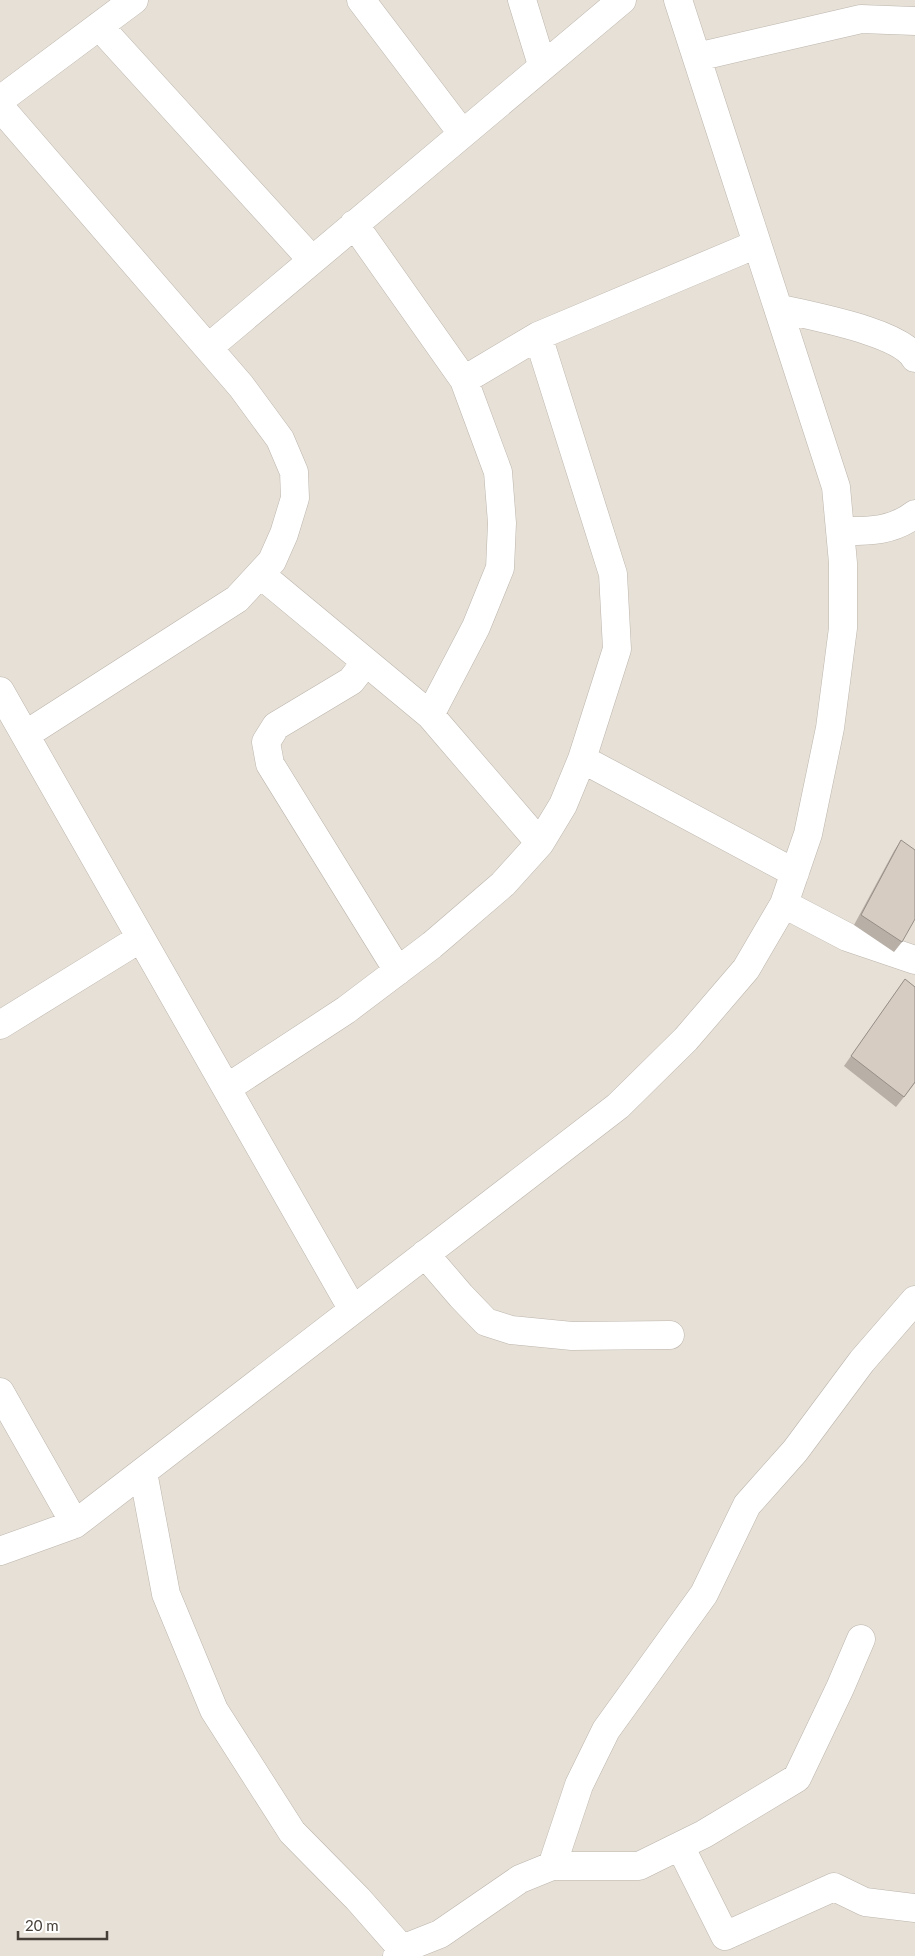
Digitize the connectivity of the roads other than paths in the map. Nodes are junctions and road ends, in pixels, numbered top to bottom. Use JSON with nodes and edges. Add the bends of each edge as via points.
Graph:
{"nodes":[{"id":1,"x":134,"y":0,"type":"edge"},
{"id":2,"x":361,"y":0,"type":"edge"},
{"id":3,"x":522,"y":0,"type":"edge"},
{"id":4,"x":622,"y":0,"type":"edge"},
{"id":5,"x":678,"y":0,"type":"edge"},
{"id":6,"x":915,"y":21,"type":"edge"},
{"id":7,"x":99,"y":26,"type":"junction"},
{"id":8,"x":697,"y":57,"type":"junction"},
{"id":9,"x":542,"y":65,"type":"junction"},
{"id":10,"x":0,"y":100,"type":"edge"},
{"id":11,"x":0,"y":107,"type":"edge"},
{"id":12,"x":462,"y":133,"type":"junction"},
{"id":13,"x":354,"y":224,"type":"junction"},
{"id":14,"x":757,"y":244,"type":"junction"},
{"id":15,"x":312,"y":260,"type":"junction"},
{"id":16,"x":778,"y":308,"type":"junction"},
{"id":17,"x":538,"y":336,"type":"junction"},
{"id":18,"x":208,"y":348,"type":"junction"},
{"id":19,"x":915,"y":358,"type":"edge"},
{"id":20,"x":464,"y":380,"type":"junction"},
{"id":21,"x":915,"y":514,"type":"edge"},
{"id":22,"x":840,"y":530,"type":"junction"},
{"id":23,"x":260,"y":574,"type":"junction"},
{"id":24,"x":366,"y":662,"type":"junction"},
{"id":25,"x":0,"y":691,"type":"edge"},
{"id":26,"x":430,"y":715,"type":"junction"},
{"id":27,"x":25,"y":735,"type":"junction"},
{"id":28,"x":582,"y":759,"type":"junction"},
{"id":29,"x":540,"y":842,"type":"junction"},
{"id":30,"x":795,"y":873,"type":"junction"},
{"id":31,"x":784,"y":904,"type":"junction"},
{"id":32,"x":141,"y":938,"type":"junction"},
{"id":33,"x":915,"y":960,"type":"edge"},
{"id":34,"x":398,"y":971,"type":"junction"},
{"id":35,"x":0,"y":1025,"type":"edge"},
{"id":36,"x":227,"y":1088,"type":"junction"},
{"id":37,"x":425,"y":1254,"type":"junction"},
{"id":38,"x":915,"y":1300,"type":"edge"},
{"id":39,"x":353,"y":1310,"type":"junction"},
{"id":40,"x":670,"y":1335,"type":"dead end"},
{"id":41,"x":0,"y":1392,"type":"edge"},
{"id":42,"x":143,"y":1472,"type":"junction"},
{"id":43,"x":75,"y":1524,"type":"junction"},
{"id":44,"x":0,"y":1551,"type":"edge"},
{"id":45,"x":861,"y":1639,"type":"dead end"},
{"id":46,"x":680,"y":1846,"type":"junction"},
{"id":47,"x":552,"y":1866,"type":"junction"},
{"id":48,"x":915,"y":1908,"type":"edge"},
{"id":49,"x":400,"y":1953,"type":"edge"}],
"edges":[{"from":1,"to":7,"type":"street"},
{"from":2,"to":12,"type":"street"},
{"from":3,"to":9,"type":"street"},
{"from":4,"to":9,"type":"street"},
{"from":5,"to":8,"type":"street"},
{"from":6,"to":8,"type":"street","via":[[862,19]]},
{"from":7,"to":10,"type":"street"},
{"from":7,"to":15,"type":"street"},
{"from":8,"to":14,"type":"street"},
{"from":9,"to":12,"type":"street"},
{"from":11,"to":18,"type":"street"},
{"from":12,"to":13,"type":"street"},
{"from":13,"to":15,"type":"street"},
{"from":13,"to":20,"type":"street"},
{"from":14,"to":16,"type":"street"},
{"from":14,"to":17,"type":"street"},
{"from":15,"to":18,"type":"street"},
{"from":16,"to":19,"type":"street","via":[[854,326],[891,340],[911,351]]},
{"from":16,"to":22,"type":"street","via":[[836,487]]},
{"from":17,"to":20,"type":"street"},
{"from":17,"to":28,"type":"street","via":[[613,574],[617,649]]},
{"from":18,"to":23,"type":"street","via":[[280,439],[294,472],[295,498],[284,534],[272,561]]},
{"from":20,"to":26,"type":"street","via":[[498,472],[502,523],[500,568],[476,627]]},
{"from":21,"to":22,"type":"street","via":[[905,522],[872,532]]},
{"from":22,"to":30,"type":"street","via":[[843,628],[830,728],[808,834]]},
{"from":23,"to":24,"type":"street"},
{"from":23,"to":27,"type":"street","via":[[237,599]]},
{"from":24,"to":26,"type":"street"},
{"from":24,"to":34,"type":"street","via":[[351,681],[276,726],[266,742],[270,764]]},
{"from":25,"to":27,"type":"street"},
{"from":26,"to":29,"type":"street"},
{"from":27,"to":32,"type":"street"},
{"from":28,"to":29,"type":"street","via":[[563,805]]},
{"from":28,"to":30,"type":"street"},
{"from":29,"to":34,"type":"street","via":[[503,884]]},
{"from":30,"to":31,"type":"street"},
{"from":31,"to":33,"type":"street","via":[[847,937]]},
{"from":31,"to":37,"type":"street","via":[[746,969],[686,1039],[618,1106]]},
{"from":32,"to":35,"type":"street"},
{"from":32,"to":36,"type":"street"},
{"from":34,"to":36,"type":"street","via":[[346,1010]]},
{"from":36,"to":39,"type":"street"},
{"from":37,"to":39,"type":"street"},
{"from":37,"to":40,"type":"street","via":[[486,1322],[511,1330],[572,1336]]},
{"from":38,"to":47,"type":"street","via":[[862,1361],[795,1451],[747,1505],[704,1594],[606,1730],[579,1785]]},
{"from":39,"to":42,"type":"street"},
{"from":41,"to":43,"type":"street"},
{"from":42,"to":43,"type":"street"},
{"from":42,"to":49,"type":"street","via":[[166,1594],[214,1710],[292,1832],[358,1899]]},
{"from":43,"to":44,"type":"street"},
{"from":45,"to":46,"type":"street","via":[[797,1778]]},
{"from":46,"to":47,"type":"street","via":[[639,1866]]},
{"from":46,"to":48,"type":"street","via":[[725,1936],[834,1887],[865,1902]]},
{"from":47,"to":49,"type":"street","via":[[520,1879],[440,1934]]}]}
